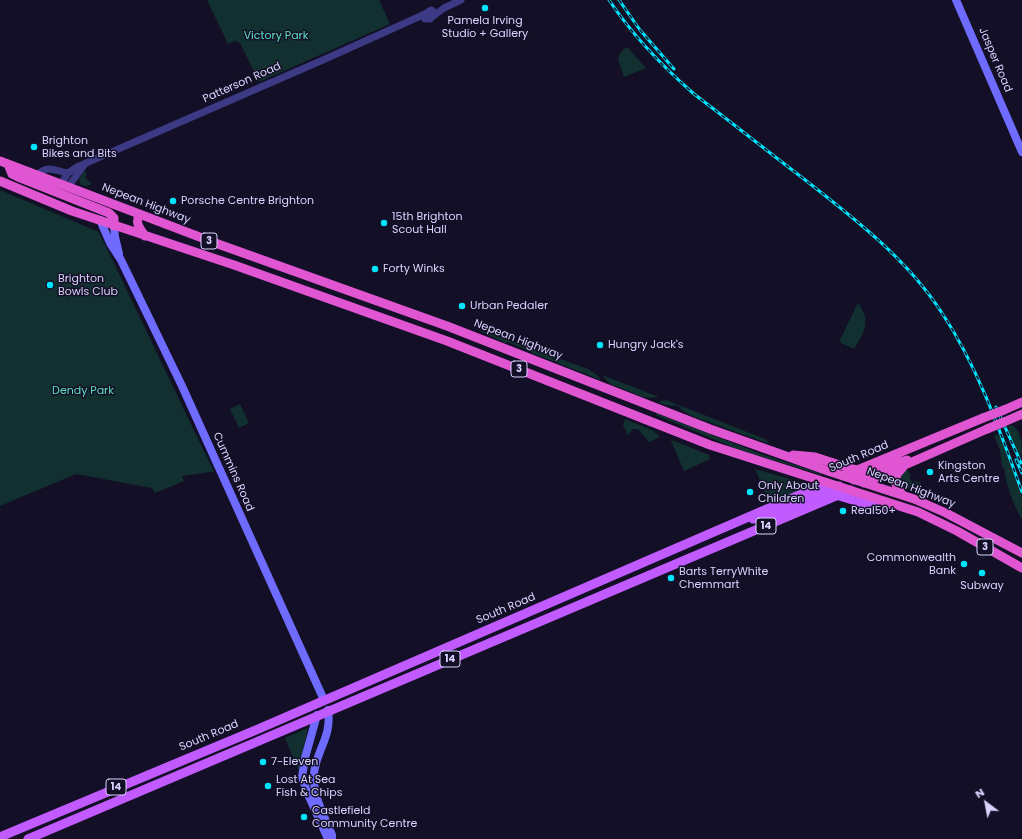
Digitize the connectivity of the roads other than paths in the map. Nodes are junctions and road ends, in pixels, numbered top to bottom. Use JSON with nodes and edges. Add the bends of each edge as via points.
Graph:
{"nodes":[{"id":1,"x":461,"y":0,"type":"edge"},
{"id":2,"x":956,"y":0,"type":"edge"},
{"id":3,"x":1022,"y":152,"type":"edge"},
{"id":4,"x":4,"y":162,"type":"edge"},
{"id":5,"x":85,"y":164,"type":"junction"},
{"id":6,"x":68,"y":173,"type":"junction"},
{"id":7,"x":37,"y":175,"type":"junction"},
{"id":8,"x":0,"y":181,"type":"edge"},
{"id":9,"x":62,"y":189,"type":"junction"},
{"id":10,"x":53,"y":203,"type":"junction"},
{"id":11,"x":139,"y":215,"type":"junction"},
{"id":12,"x":100,"y":220,"type":"junction"},
{"id":13,"x":114,"y":226,"type":"junction"},
{"id":14,"x":145,"y":236,"type":"junction"},
{"id":15,"x":121,"y":260,"type":"junction"},
{"id":16,"x":335,"y":286,"type":"junction"},
{"id":17,"x":330,"y":299,"type":"junction"},
{"id":18,"x":1021,"y":404,"type":"edge"},
{"id":19,"x":651,"y":406,"type":"junction"},
{"id":20,"x":1022,"y":414,"type":"edge"},
{"id":21,"x":645,"y":419,"type":"junction"},
{"id":22,"x":784,"y":455,"type":"junction"},
{"id":23,"x":926,"y":456,"type":"junction"},
{"id":24,"x":903,"y":467,"type":"junction"},
{"id":25,"x":859,"y":470,"type":"junction"},
{"id":26,"x":844,"y":476,"type":"junction"},
{"id":27,"x":856,"y":480,"type":"junction"},
{"id":28,"x":828,"y":483,"type":"junction"},
{"id":29,"x":866,"y":483,"type":"junction"},
{"id":30,"x":850,"y":490,"type":"junction"},
{"id":31,"x":838,"y":491,"type":"junction"},
{"id":32,"x":902,"y":495,"type":"junction"},
{"id":33,"x":894,"y":505,"type":"junction"},
{"id":34,"x":744,"y":519,"type":"junction"},
{"id":35,"x":770,"y":519,"type":"junction"},
{"id":36,"x":680,"y":547,"type":"junction"},
{"id":37,"x":1022,"y":553,"type":"edge"},
{"id":38,"x":686,"y":560,"type":"junction"},
{"id":39,"x":1022,"y":568,"type":"edge"},
{"id":40,"x":506,"y":622,"type":"junction"},
{"id":41,"x":511,"y":633,"type":"junction"},
{"id":42,"x":322,"y":698,"type":"junction"},
{"id":43,"x":328,"y":710,"type":"junction"},
{"id":44,"x":317,"y":715,"type":"junction"},
{"id":45,"x":280,"y":718,"type":"junction"},
{"id":46,"x":285,"y":729,"type":"junction"},
{"id":47,"x":213,"y":747,"type":"junction"},
{"id":48,"x":217,"y":758,"type":"junction"},
{"id":49,"x":22,"y":827,"type":"junction"},
{"id":50,"x":0,"y":837,"type":"edge"},
{"id":51,"x":27,"y":839,"type":"edge"},
{"id":52,"x":328,"y":839,"type":"edge"},
{"id":53,"x":332,"y":839,"type":"edge"}],
"edges":[{"from":1,"to":5,"type":"street","name":"Patterson Road"},
{"from":2,"to":3,"type":"main road","name":"Jasper Road"},
{"from":4,"to":7,"type":"highway","name":"Nepean Highway","number":"3"},
{"from":4,"to":9,"type":"highway","via":[[12,174]]},
{"from":5,"to":6,"type":"street","name":"Patterson Road"},
{"from":5,"to":9,"type":"street","name":"Patterson Road"},
{"from":6,"to":7,"type":"street","via":[[47,168]]},
{"from":6,"to":9,"type":"street","name":"Patterson Road"},
{"from":7,"to":9,"type":"highway","name":"Nepean Highway","number":"3"},
{"from":8,"to":10,"type":"highway","name":"Nepean Highway","number":"3"},
{"from":9,"to":10,"type":"highway"},
{"from":9,"to":11,"type":"highway","name":"Nepean Highway","number":"3"},
{"from":9,"to":13,"type":"highway","via":[[110,213],[114,218]]},
{"from":10,"to":12,"type":"highway","name":"Nepean Highway","number":"3"},
{"from":11,"to":14,"type":"highway","via":[[137,224]]},
{"from":11,"to":16,"type":"highway","name":"Nepean Highway","number":"3"},
{"from":12,"to":13,"type":"highway","name":"Nepean Highway","number":"3"},
{"from":12,"to":15,"type":"main road","name":"Cummins Road"},
{"from":13,"to":14,"type":"highway","name":"Nepean Highway","number":"3"},
{"from":13,"to":15,"type":"main road","name":"Cummins Road"},
{"from":14,"to":17,"type":"highway","name":"Nepean Highway","number":"3"},
{"from":15,"to":42,"type":"main road","name":"Cummins Road","via":[[214,455]]},
{"from":16,"to":17,"type":"highway"},
{"from":16,"to":19,"type":"highway","name":"Nepean Highway","number":"3","via":[[447,326]]},
{"from":17,"to":21,"type":"highway","name":"Nepean Highway","number":"3","via":[[460,346]]},
{"from":18,"to":25,"type":"highway","name":"South Road","number":"14","bridge":true},
{"from":19,"to":21,"type":"highway"},
{"from":19,"to":22,"type":"highway","name":"Nepean Highway","number":"3"},
{"from":20,"to":23,"type":"highway","bridge":true},
{"from":21,"to":28,"type":"highway","name":"Nepean Highway","number":"3","via":[[710,445]]},
{"from":22,"to":25,"type":"highway","via":[[807,456]]},
{"from":22,"to":26,"type":"highway","name":"Nepean Highway","number":"3"},
{"from":23,"to":24,"type":"highway"},
{"from":23,"to":27,"type":"highway","via":[[897,463]]},
{"from":24,"to":29,"type":"highway"},
{"from":24,"to":32,"type":"highway","via":[[895,482]]},
{"from":25,"to":26,"type":"highway","name":"South Road","number":"14"},
{"from":26,"to":27,"type":"highway","name":"Nepean Highway","number":"3"},
{"from":26,"to":28,"type":"highway","name":"South Road","number":"14"},
{"from":27,"to":29,"type":"highway","name":"Nepean Highway","number":"3"},
{"from":27,"to":31,"type":"highway"},
{"from":28,"to":31,"type":"highway","name":"Nepean Highway","number":"3"},
{"from":28,"to":34,"type":"main road","name":"South Road","number":"14"},
{"from":29,"to":30,"type":"highway"},
{"from":29,"to":32,"type":"highway","name":"Nepean Highway","number":"3"},
{"from":30,"to":31,"type":"highway","name":"Nepean Highway","number":"3"},
{"from":30,"to":33,"type":"highway","name":"Nepean Highway","number":"3"},
{"from":31,"to":33,"type":"main road","via":[[879,508]]},
{"from":31,"to":35,"type":"main road"},
{"from":32,"to":37,"type":"highway","name":"Nepean Highway","number":"3","via":[[946,513]]},
{"from":33,"to":39,"type":"highway","name":"Nepean Highway","number":"3","via":[[918,512],[943,524]]},
{"from":34,"to":35,"type":"main road"},
{"from":34,"to":36,"type":"main road","name":"South Road","number":"14"},
{"from":35,"to":38,"type":"main road","number":"14"},
{"from":36,"to":38,"type":"main road"},
{"from":36,"to":40,"type":"main road","name":"South Road","number":"14"},
{"from":38,"to":41,"type":"main road","number":"14"},
{"from":40,"to":41,"type":"main road"},
{"from":40,"to":42,"type":"main road","name":"South Road","number":"14"},
{"from":41,"to":43,"type":"main road","number":"14"},
{"from":42,"to":43,"type":"main road"},
{"from":42,"to":44,"type":"main road"},
{"from":42,"to":45,"type":"main road","name":"South Road","number":"14"},
{"from":43,"to":44,"type":"main road","number":"14"},
{"from":43,"to":53,"type":"main road","via":[[328,730],[314,779],[315,794]]},
{"from":44,"to":46,"type":"main road","number":"14"},
{"from":44,"to":52,"type":"main road","via":[[302,776]]},
{"from":45,"to":46,"type":"main road"},
{"from":45,"to":47,"type":"main road","name":"South Road","number":"14"},
{"from":46,"to":48,"type":"main road","number":"14"},
{"from":47,"to":48,"type":"main road"},
{"from":47,"to":49,"type":"main road","name":"South Road","number":"14"},
{"from":48,"to":51,"type":"main road","number":"14"},
{"from":49,"to":50,"type":"main road","name":"South Road","number":"14"},
{"from":49,"to":51,"type":"main road"}]}
